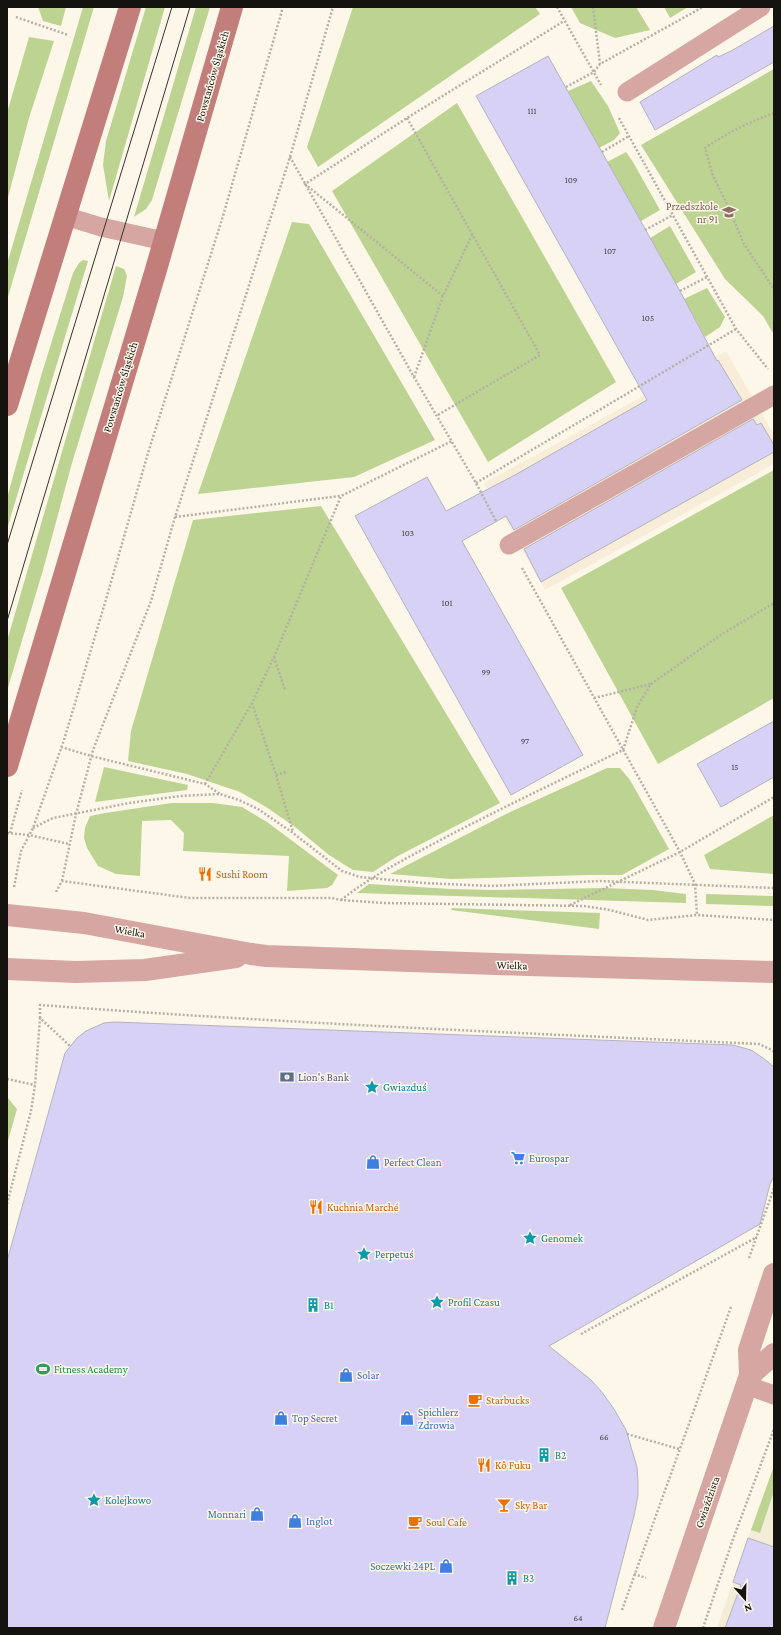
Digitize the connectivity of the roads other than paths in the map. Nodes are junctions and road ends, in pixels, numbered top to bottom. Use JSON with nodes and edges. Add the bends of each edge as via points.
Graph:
{"nodes":[{"id":1,"x":130,"y":7,"type":"edge"},
{"id":2,"x":232,"y":7,"type":"edge"},
{"id":3,"x":761,"y":7,"type":"edge"},
{"id":4,"x":627,"y":92,"type":"dead end"},
{"id":5,"x":65,"y":216,"type":"junction"},
{"id":6,"x":164,"y":241,"type":"junction"},
{"id":7,"x":774,"y":395,"type":"edge"},
{"id":8,"x":7,"y":405,"type":"edge"},
{"id":9,"x":509,"y":545,"type":"road end"},
{"id":10,"x":7,"y":766,"type":"edge"},
{"id":11,"x":8,"y":915,"type":"edge"},
{"id":12,"x":251,"y":954,"type":"junction"},
{"id":13,"x":7,"y":969,"type":"edge"},
{"id":14,"x":772,"y":973,"type":"edge"},
{"id":15,"x":772,"y":1283,"type":"edge"},
{"id":16,"x":774,"y":1354,"type":"edge"},
{"id":17,"x":748,"y":1380,"type":"junction"},
{"id":18,"x":774,"y":1395,"type":"edge"},
{"id":19,"x":664,"y":1628,"type":"edge"}],
"edges":[{"from":1,"to":5,"type":"main road"},
{"from":2,"to":6,"type":"main road","name":"Powstańców Śląskich"},
{"from":3,"to":4,"type":"lane"},
{"from":5,"to":6,"type":"lane","via":[[100,227]]},
{"from":5,"to":8,"type":"main road"},
{"from":6,"to":10,"type":"main road","name":"Powstańców Śląskich"},
{"from":7,"to":9,"type":"lane"},
{"from":11,"to":12,"type":"street","name":"Wielka","via":[[84,923]]},
{"from":12,"to":13,"type":"street","name":"Wielka","via":[[144,970],[75,972]]},
{"from":12,"to":14,"type":"street","name":"Wielka"},
{"from":15,"to":17,"type":"street","name":"Gwiaździsta","via":[[749,1350]]},
{"from":16,"to":17,"type":"street","name":"Gwiaździsta"},
{"from":17,"to":18,"type":"lane"},
{"from":17,"to":19,"type":"street","name":"Gwiaździsta"}]}
